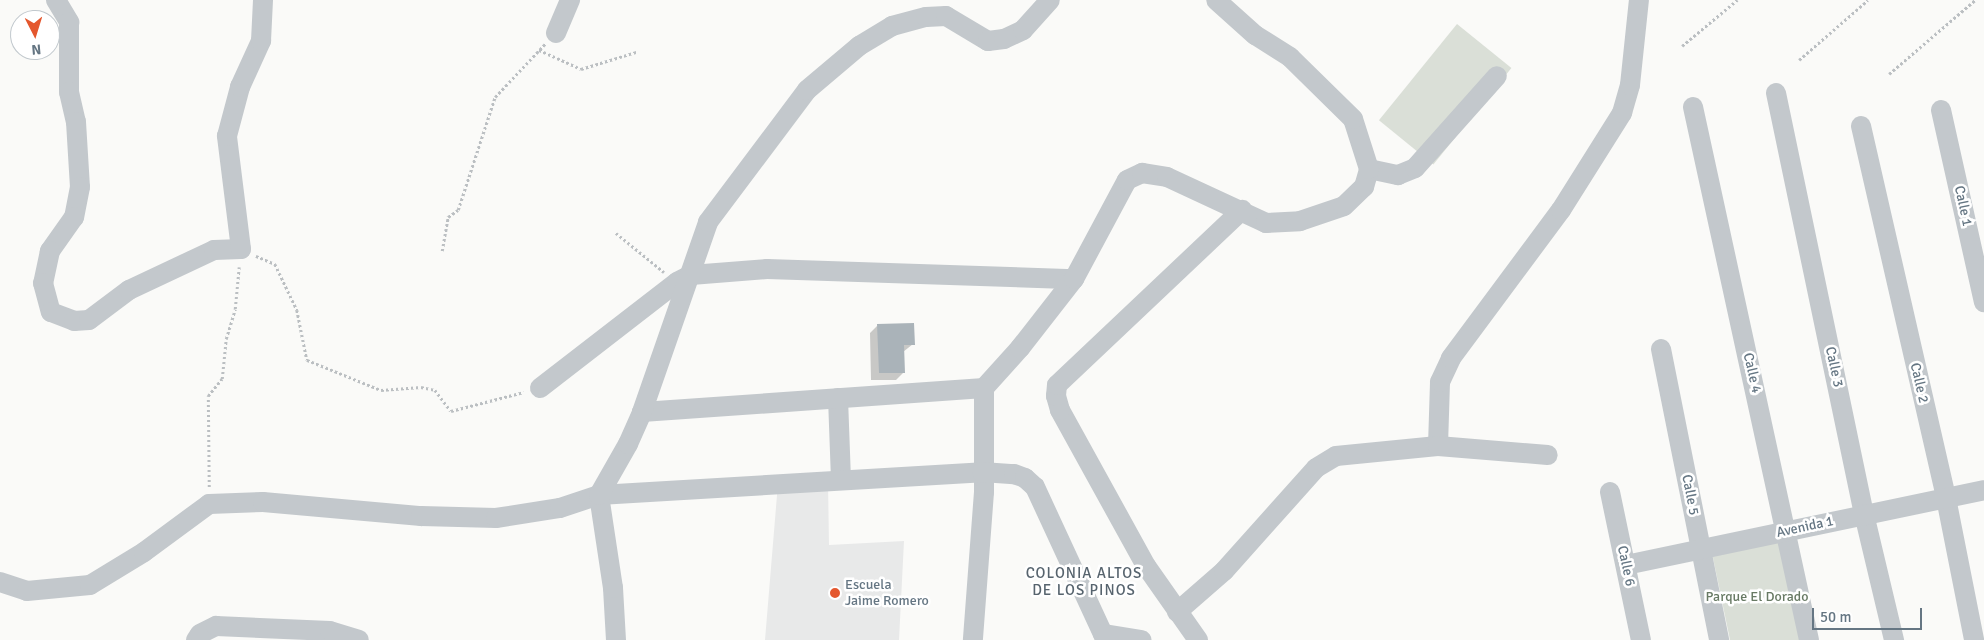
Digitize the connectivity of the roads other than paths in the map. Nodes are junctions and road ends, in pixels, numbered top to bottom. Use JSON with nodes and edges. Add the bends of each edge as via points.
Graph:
{"nodes":[{"id":1,"x":56,"y":0,"type":"edge"},
{"id":2,"x":263,"y":0,"type":"edge"},
{"id":3,"x":570,"y":0,"type":"edge"},
{"id":4,"x":1050,"y":0,"type":"edge"},
{"id":5,"x":1216,"y":0,"type":"edge"},
{"id":6,"x":1639,"y":0,"type":"edge"},
{"id":7,"x":946,"y":8,"type":"edge"},
{"id":8,"x":556,"y":33,"type":"road end"},
{"id":9,"x":1497,"y":76,"type":"dead end"},
{"id":10,"x":1776,"y":93,"type":"dead end"},
{"id":11,"x":1693,"y":107,"type":"dead end"},
{"id":12,"x":1941,"y":110,"type":"dead end"},
{"id":13,"x":1861,"y":126,"type":"dead end"},
{"id":14,"x":1369,"y":168,"type":"junction"},
{"id":15,"x":1242,"y":210,"type":"junction"},
{"id":16,"x":684,"y":278,"type":"junction"},
{"id":17,"x":1074,"y":279,"type":"junction"},
{"id":18,"x":1984,"y":302,"type":"edge"},
{"id":19,"x":1660,"y":349,"type":"dead end"},
{"id":20,"x":540,"y":388,"type":"road end"},
{"id":21,"x":984,"y":388,"type":"junction"},
{"id":22,"x":838,"y":398,"type":"junction"},
{"id":23,"x":642,"y":412,"type":"junction"},
{"id":24,"x":1438,"y":446,"type":"junction"},
{"id":25,"x":1548,"y":456,"type":"dead end"},
{"id":26,"x":982,"y":472,"type":"junction"},
{"id":27,"x":841,"y":480,"type":"junction"},
{"id":28,"x":1984,"y":490,"type":"edge"},
{"id":29,"x":1610,"y":492,"type":"dead end"},
{"id":30,"x":599,"y":495,"type":"junction"},
{"id":31,"x":1946,"y":498,"type":"junction"},
{"id":32,"x":1864,"y":514,"type":"junction"},
{"id":33,"x":1788,"y":531,"type":"junction"},
{"id":34,"x":1701,"y":549,"type":"junction"},
{"id":35,"x":1626,"y":564,"type":"junction"},
{"id":36,"x":0,"y":582,"type":"edge"},
{"id":37,"x":1177,"y":612,"type":"junction"},
{"id":38,"x":1104,"y":637,"type":"edge"},
{"id":39,"x":196,"y":640,"type":"edge"},
{"id":40,"x":359,"y":640,"type":"edge"},
{"id":41,"x":616,"y":640,"type":"edge"},
{"id":42,"x":973,"y":640,"type":"edge"},
{"id":43,"x":1142,"y":640,"type":"edge"},
{"id":44,"x":1198,"y":640,"type":"edge"},
{"id":45,"x":1641,"y":640,"type":"edge"},
{"id":46,"x":1719,"y":640,"type":"edge"},
{"id":47,"x":1809,"y":640,"type":"edge"},
{"id":48,"x":1894,"y":640,"type":"edge"},
{"id":49,"x":1974,"y":640,"type":"edge"}],
"edges":[{"from":1,"to":2,"type":"street","via":[[69,22],[70,92],[76,122],[80,187],[74,217],[50,251],[43,283],[51,312],[74,321],[89,320],[129,290],[214,250],[241,250],[227,136],[240,87],[261,42]]},
{"from":3,"to":8,"type":"street"},
{"from":4,"to":7,"type":"street","via":[[1023,30],[1004,39],[988,41]]},
{"from":5,"to":14,"type":"street","via":[[1255,35],[1290,57],[1353,119]]},
{"from":6,"to":24,"type":"street","via":[[1630,85],[1622,113],[1561,210],[1451,358],[1440,382]]},
{"from":7,"to":16,"type":"street","via":[[892,26],[860,46],[807,90],[708,222]]},
{"from":9,"to":14,"type":"street","via":[[1415,168],[1398,175]]},
{"from":10,"to":32,"type":"street","name":"Calle 3"},
{"from":11,"to":33,"type":"street","name":"Calle 4"},
{"from":12,"to":18,"type":"street","name":"Calle 1"},
{"from":13,"to":31,"type":"street","name":"Calle 2"},
{"from":14,"to":15,"type":"street","via":[[1364,187],[1344,206],[1300,221],[1266,223]]},
{"from":15,"to":17,"type":"street","via":[[1167,177],[1142,173],[1127,180]]},
{"from":15,"to":37,"type":"street","via":[[1057,386],[1060,410],[1146,566]]},
{"from":16,"to":17,"type":"street","via":[[766,269]]},
{"from":16,"to":20,"type":"street"},
{"from":16,"to":23,"type":"street"},
{"from":17,"to":21,"type":"street"},
{"from":19,"to":34,"type":"street","name":"Calle 5"},
{"from":21,"to":22,"type":"street"},
{"from":21,"to":26,"type":"street"},
{"from":22,"to":23,"type":"street"},
{"from":22,"to":27,"type":"street"},
{"from":23,"to":30,"type":"street"},
{"from":24,"to":25,"type":"street"},
{"from":24,"to":37,"type":"street","via":[[1344,455],[1316,468],[1224,570]]},
{"from":26,"to":27,"type":"street"},
{"from":26,"to":38,"type":"street","via":[[1014,474],[1035,487]]},
{"from":26,"to":42,"type":"street","via":[[984,492]]},
{"from":27,"to":30,"type":"street"},
{"from":28,"to":31,"type":"street","name":"Avenida 1"},
{"from":29,"to":35,"type":"street","name":"Calle 6"},
{"from":30,"to":36,"type":"street","via":[[560,508],[496,518],[421,516],[263,502],[209,504],[144,552],[90,585],[27,591]]},
{"from":30,"to":41,"type":"street","via":[[613,588]]},
{"from":31,"to":32,"type":"street","name":"Avenida 1"},
{"from":31,"to":49,"type":"street","name":"Calle 2"},
{"from":32,"to":33,"type":"street","name":"Avenida 1"},
{"from":32,"to":48,"type":"street","name":"Calle 3"},
{"from":33,"to":34,"type":"street","name":"Avenida 1"},
{"from":33,"to":47,"type":"street","name":"Calle 4"},
{"from":34,"to":35,"type":"street","name":"Avenida 1"},
{"from":34,"to":46,"type":"street","name":"Calle 5"},
{"from":35,"to":45,"type":"street","name":"Calle 6"},
{"from":37,"to":44,"type":"street"},
{"from":38,"to":43,"type":"street"},
{"from":39,"to":40,"type":"street","via":[[200,634],[216,626],[330,631]]}]}
